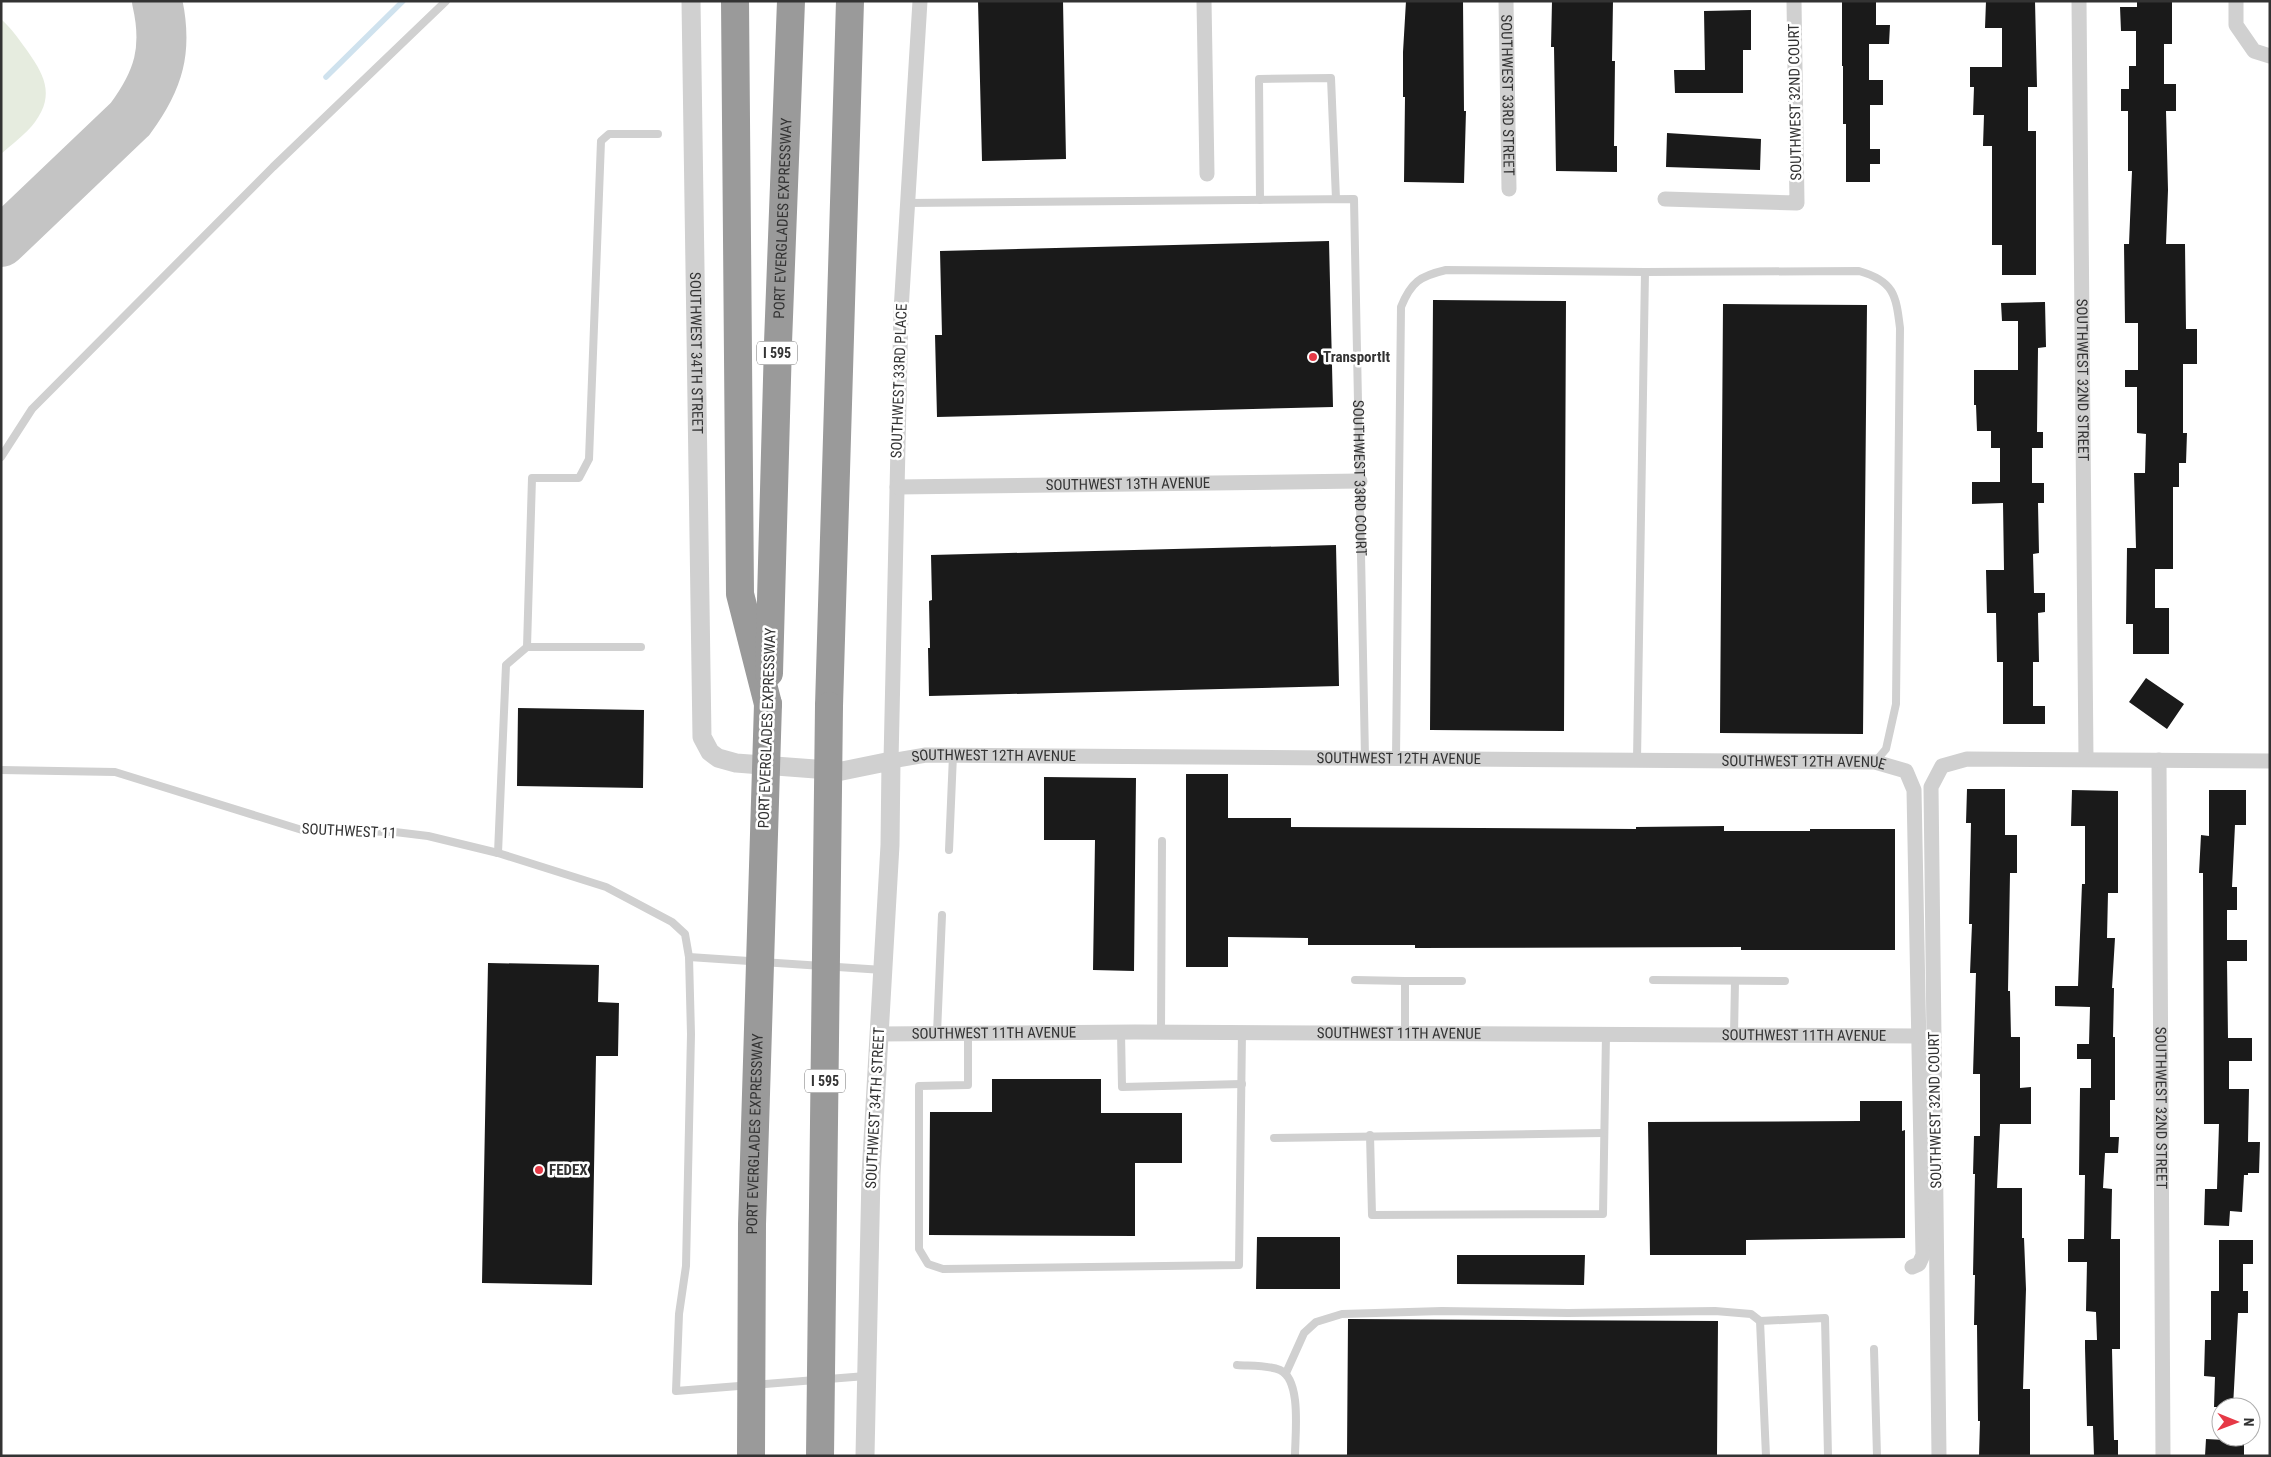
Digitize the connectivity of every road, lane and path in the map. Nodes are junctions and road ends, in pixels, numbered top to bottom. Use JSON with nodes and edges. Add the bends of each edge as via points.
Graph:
{"nodes":[{"id":1,"x":446,"y":1,"type":"edge"},
{"id":2,"x":691,"y":1,"type":"edge"},
{"id":3,"x":735,"y":1,"type":"edge"},
{"id":4,"x":791,"y":1,"type":"edge"},
{"id":5,"x":850,"y":1,"type":"edge"},
{"id":6,"x":862,"y":1,"type":"edge"},
{"id":7,"x":920,"y":1,"type":"edge"},
{"id":8,"x":1204,"y":1,"type":"edge"},
{"id":9,"x":1506,"y":1,"type":"edge"},
{"id":10,"x":1794,"y":1,"type":"edge"},
{"id":11,"x":2079,"y":1,"type":"edge"},
{"id":12,"x":2236,"y":1,"type":"edge"},
{"id":13,"x":2270,"y":56,"type":"edge"},
{"id":14,"x":847,"y":64,"type":"junction"},
{"id":15,"x":658,"y":134,"type":"dead end"},
{"id":16,"x":1207,"y":174,"type":"dead end"},
{"id":17,"x":1509,"y":188,"type":"dead end"},
{"id":18,"x":1336,"y":199,"type":"junction"},
{"id":19,"x":1665,"y":199,"type":"dead end"},
{"id":20,"x":1260,"y":200,"type":"junction"},
{"id":21,"x":907,"y":203,"type":"junction"},
{"id":22,"x":1645,"y":272,"type":"junction"},
{"id":23,"x":1,"y":457,"type":"edge"},
{"id":24,"x":1360,"y":481,"type":"junction"},
{"id":25,"x":897,"y":487,"type":"junction"},
{"id":26,"x":527,"y":647,"type":"junction"},
{"id":27,"x":641,"y":647,"type":"dead end"},
{"id":28,"x":768,"y":704,"type":"junction"},
{"id":29,"x":953,"y":755,"type":"junction"},
{"id":30,"x":1365,"y":757,"type":"junction"},
{"id":31,"x":1396,"y":758,"type":"junction"},
{"id":32,"x":2086,"y":759,"type":"junction"},
{"id":33,"x":1637,"y":760,"type":"junction"},
{"id":34,"x":2159,"y":760,"type":"junction"},
{"id":35,"x":891,"y":761,"type":"junction"},
{"id":36,"x":2270,"y":761,"type":"edge"},
{"id":37,"x":1875,"y":762,"type":"junction"},
{"id":38,"x":1,"y":770,"type":"edge"},
{"id":39,"x":1906,"y":771,"type":"joint"},
{"id":40,"x":1162,"y":841,"type":"dead end"},
{"id":41,"x":949,"y":850,"type":"dead end"},
{"id":42,"x":498,"y":853,"type":"junction"},
{"id":43,"x":942,"y":915,"type":"dead end"},
{"id":44,"x":689,"y":958,"type":"junction"},
{"id":45,"x":883,"y":970,"type":"junction"},
{"id":46,"x":1355,"y":980,"type":"dead end"},
{"id":47,"x":1653,"y":980,"type":"dead end"},
{"id":48,"x":1405,"y":981,"type":"junction"},
{"id":49,"x":1462,"y":981,"type":"dead end"},
{"id":50,"x":1735,"y":981,"type":"junction"},
{"id":51,"x":1786,"y":981,"type":"dead end"},
{"id":52,"x":1121,"y":1032,"type":"junction"},
{"id":53,"x":1161,"y":1032,"type":"junction"},
{"id":54,"x":1242,"y":1032,"type":"junction"},
{"id":55,"x":937,"y":1033,"type":"junction"},
{"id":56,"x":968,"y":1033,"type":"junction"},
{"id":57,"x":879,"y":1034,"type":"junction"},
{"id":58,"x":1405,"y":1034,"type":"junction"},
{"id":59,"x":1606,"y":1034,"type":"junction"},
{"id":60,"x":1734,"y":1035,"type":"junction"},
{"id":61,"x":1918,"y":1036,"type":"junction"},
{"id":62,"x":1242,"y":1084,"type":"junction"},
{"id":63,"x":1604,"y":1133,"type":"junction"},
{"id":64,"x":1370,"y":1136,"type":"junction"},
{"id":65,"x":1274,"y":1138,"type":"dead end"},
{"id":66,"x":1912,"y":1267,"type":"dead end"},
{"id":67,"x":1760,"y":1321,"type":"junction"},
{"id":68,"x":1874,"y":1349,"type":"dead end"},
{"id":69,"x":1237,"y":1365,"type":"dead end"},
{"id":70,"x":1286,"y":1373,"type":"junction"},
{"id":71,"x":866,"y":1376,"type":"junction"},
{"id":72,"x":752,"y":1456,"type":"edge"},
{"id":73,"x":820,"y":1456,"type":"edge"},
{"id":74,"x":865,"y":1456,"type":"edge"},
{"id":75,"x":1296,"y":1456,"type":"edge"},
{"id":76,"x":1766,"y":1456,"type":"edge"},
{"id":77,"x":1828,"y":1456,"type":"edge"},
{"id":78,"x":1877,"y":1456,"type":"edge"},
{"id":79,"x":1939,"y":1456,"type":"edge"},
{"id":80,"x":2163,"y":1456,"type":"edge"}],
"edges":[{"from":1,"to":23,"type":"lane","via":[[32,409]]},
{"from":2,"to":35,"type":"street","name":"SOUTHWEST 34TH STREET","via":[[700,727],[710,752],[726,762],[842,771]]},
{"from":3,"to":28,"type":"highway","via":[[740,594]]},
{"from":4,"to":28,"type":"highway","name":"PORT EVERGLADES EXPRESSWAY","number":"I 595"},
{"from":5,"to":14,"type":"highway","number":"I 595"},
{"from":6,"to":14,"type":"highway"},
{"from":7,"to":21,"type":"street","name":"SOUTHWEST 33RD PLACE"},
{"from":8,"to":16,"type":"street"},
{"from":9,"to":17,"type":"street","name":"SOUTHWEST 33RD STREET"},
{"from":10,"to":19,"type":"street","name":"SOUTHWEST 32ND COURT","via":[[1797,203]]},
{"from":11,"to":32,"type":"street","name":"SOUTHWEST 32ND STREET"},
{"from":12,"to":13,"type":"street","via":[[2236,25],[2254,51]]},
{"from":14,"to":73,"type":"highway","number":"I 595","bridge":true,"via":[[829,706]]},
{"from":15,"to":26,"type":"lane","via":[[609,134],[601,141],[589,459],[578,478],[532,478]]},
{"from":18,"to":20,"type":"lane"},
{"from":18,"to":20,"type":"lane","via":[[1331,78],[1259,80]]},
{"from":18,"to":24,"type":"lane","name":"SOUTHWEST 33RD COURT","via":[[1354,199]]},
{"from":20,"to":21,"type":"lane"},
{"from":21,"to":25,"type":"street","name":"SOUTHWEST 33RD PLACE"},
{"from":22,"to":31,"type":"lane","via":[[1446,270],[1424,276],[1408,290],[1401,307]]},
{"from":22,"to":33,"type":"lane"},
{"from":22,"to":37,"type":"lane","via":[[1859,271],[1886,282],[1896,302],[1900,328],[1896,704],[1886,749]]},
{"from":24,"to":25,"type":"street","name":"SOUTHWEST 13TH AVENUE"},
{"from":24,"to":30,"type":"lane","name":"SOUTHWEST 33RD COURT"},
{"from":25,"to":35,"type":"street","name":"SOUTHWEST 33RD PLACE"},
{"from":26,"to":27,"type":"lane"},
{"from":26,"to":42,"type":"lane","via":[[506,665]]},
{"from":28,"to":72,"type":"highway","name":"PORT EVERGLADES EXPRESSWAY","number":"I 595","bridge":true,"via":[[752,1224]]},
{"from":29,"to":30,"type":"street","name":"SOUTHWEST 12TH AVENUE"},
{"from":29,"to":35,"type":"street","name":"SOUTHWEST 12TH AVENUE","via":[[926,755]]},
{"from":29,"to":41,"type":"lane"},
{"from":30,"to":31,"type":"street","name":"SOUTHWEST 12TH AVENUE"},
{"from":31,"to":33,"type":"street","name":"SOUTHWEST 12TH AVENUE"},
{"from":32,"to":34,"type":"street"},
{"from":32,"to":79,"type":"street","name":"SOUTHWEST 32ND COURT","via":[[1967,758],[1942,766],[1931,787]]},
{"from":33,"to":37,"type":"street","name":"SOUTHWEST 12TH AVENUE"},
{"from":34,"to":36,"type":"street"},
{"from":34,"to":80,"type":"street","name":"SOUTHWEST 32ND STREET"},
{"from":35,"to":45,"type":"street","name":"SOUTHWEST 34TH STREET"},
{"from":37,"to":39,"type":"street","name":"SOUTHWEST 12TH AVENUE"},
{"from":38,"to":42,"type":"lane","name":"SOUTHWEST 11","via":[[115,772],[302,830],[395,832],[428,836]]},
{"from":39,"to":61,"type":"street","name":"SOUTHWEST 32ND COURT","via":[[1914,790]]},
{"from":40,"to":53,"type":"lane"},
{"from":42,"to":44,"type":"lane","name":"SOUTHWEST 11","via":[[606,887],[672,922],[685,934]]},
{"from":43,"to":55,"type":"lane"},
{"from":44,"to":45,"type":"lane"},
{"from":44,"to":71,"type":"lane","via":[[691,1034],[686,1266],[679,1314],[676,1391]]},
{"from":45,"to":57,"type":"street","name":"SOUTHWEST 34TH STREET"},
{"from":46,"to":48,"type":"lane"},
{"from":47,"to":50,"type":"lane"},
{"from":48,"to":49,"type":"lane"},
{"from":48,"to":58,"type":"lane"},
{"from":50,"to":51,"type":"lane"},
{"from":50,"to":60,"type":"lane"},
{"from":52,"to":53,"type":"street","name":"SOUTHWEST 11TH AVENUE"},
{"from":52,"to":56,"type":"street","name":"SOUTHWEST 11TH AVENUE"},
{"from":52,"to":62,"type":"lane","via":[[1122,1087]]},
{"from":53,"to":54,"type":"street","name":"SOUTHWEST 11TH AVENUE"},
{"from":54,"to":58,"type":"street","name":"SOUTHWEST 11TH AVENUE"},
{"from":54,"to":62,"type":"lane"},
{"from":55,"to":56,"type":"street","name":"SOUTHWEST 11TH AVENUE"},
{"from":55,"to":57,"type":"street","name":"SOUTHWEST 11TH AVENUE"},
{"from":56,"to":62,"type":"lane","via":[[968,1085],[919,1086],[919,1248],[928,1264],[943,1269],[1239,1265]]},
{"from":57,"to":71,"type":"street","name":"SOUTHWEST 34TH STREET","via":[[870,1175]]},
{"from":58,"to":59,"type":"street","name":"SOUTHWEST 11TH AVENUE"},
{"from":59,"to":60,"type":"street","name":"SOUTHWEST 11TH AVENUE"},
{"from":59,"to":63,"type":"lane"},
{"from":60,"to":61,"type":"street","name":"SOUTHWEST 11TH AVENUE"},
{"from":61,"to":66,"type":"street","name":"SOUTHWEST 32ND COURT","via":[[1923,1255],[1919,1264]]},
{"from":63,"to":64,"type":"lane"},
{"from":63,"to":64,"type":"lane","via":[[1603,1214],[1372,1215]]},
{"from":64,"to":65,"type":"lane"},
{"from":67,"to":70,"type":"lane","via":[[1751,1314],[1715,1311],[1342,1314],[1316,1322],[1304,1333]]},
{"from":67,"to":76,"type":"lane"},
{"from":67,"to":77,"type":"lane","via":[[1825,1318]]},
{"from":68,"to":78,"type":"lane"},
{"from":69,"to":70,"type":"lane","via":[[1278,1369]]},
{"from":70,"to":75,"type":"lane","via":[[1294,1391]]},
{"from":71,"to":74,"type":"street","name":"SOUTHWEST 34TH STREET"}]}
